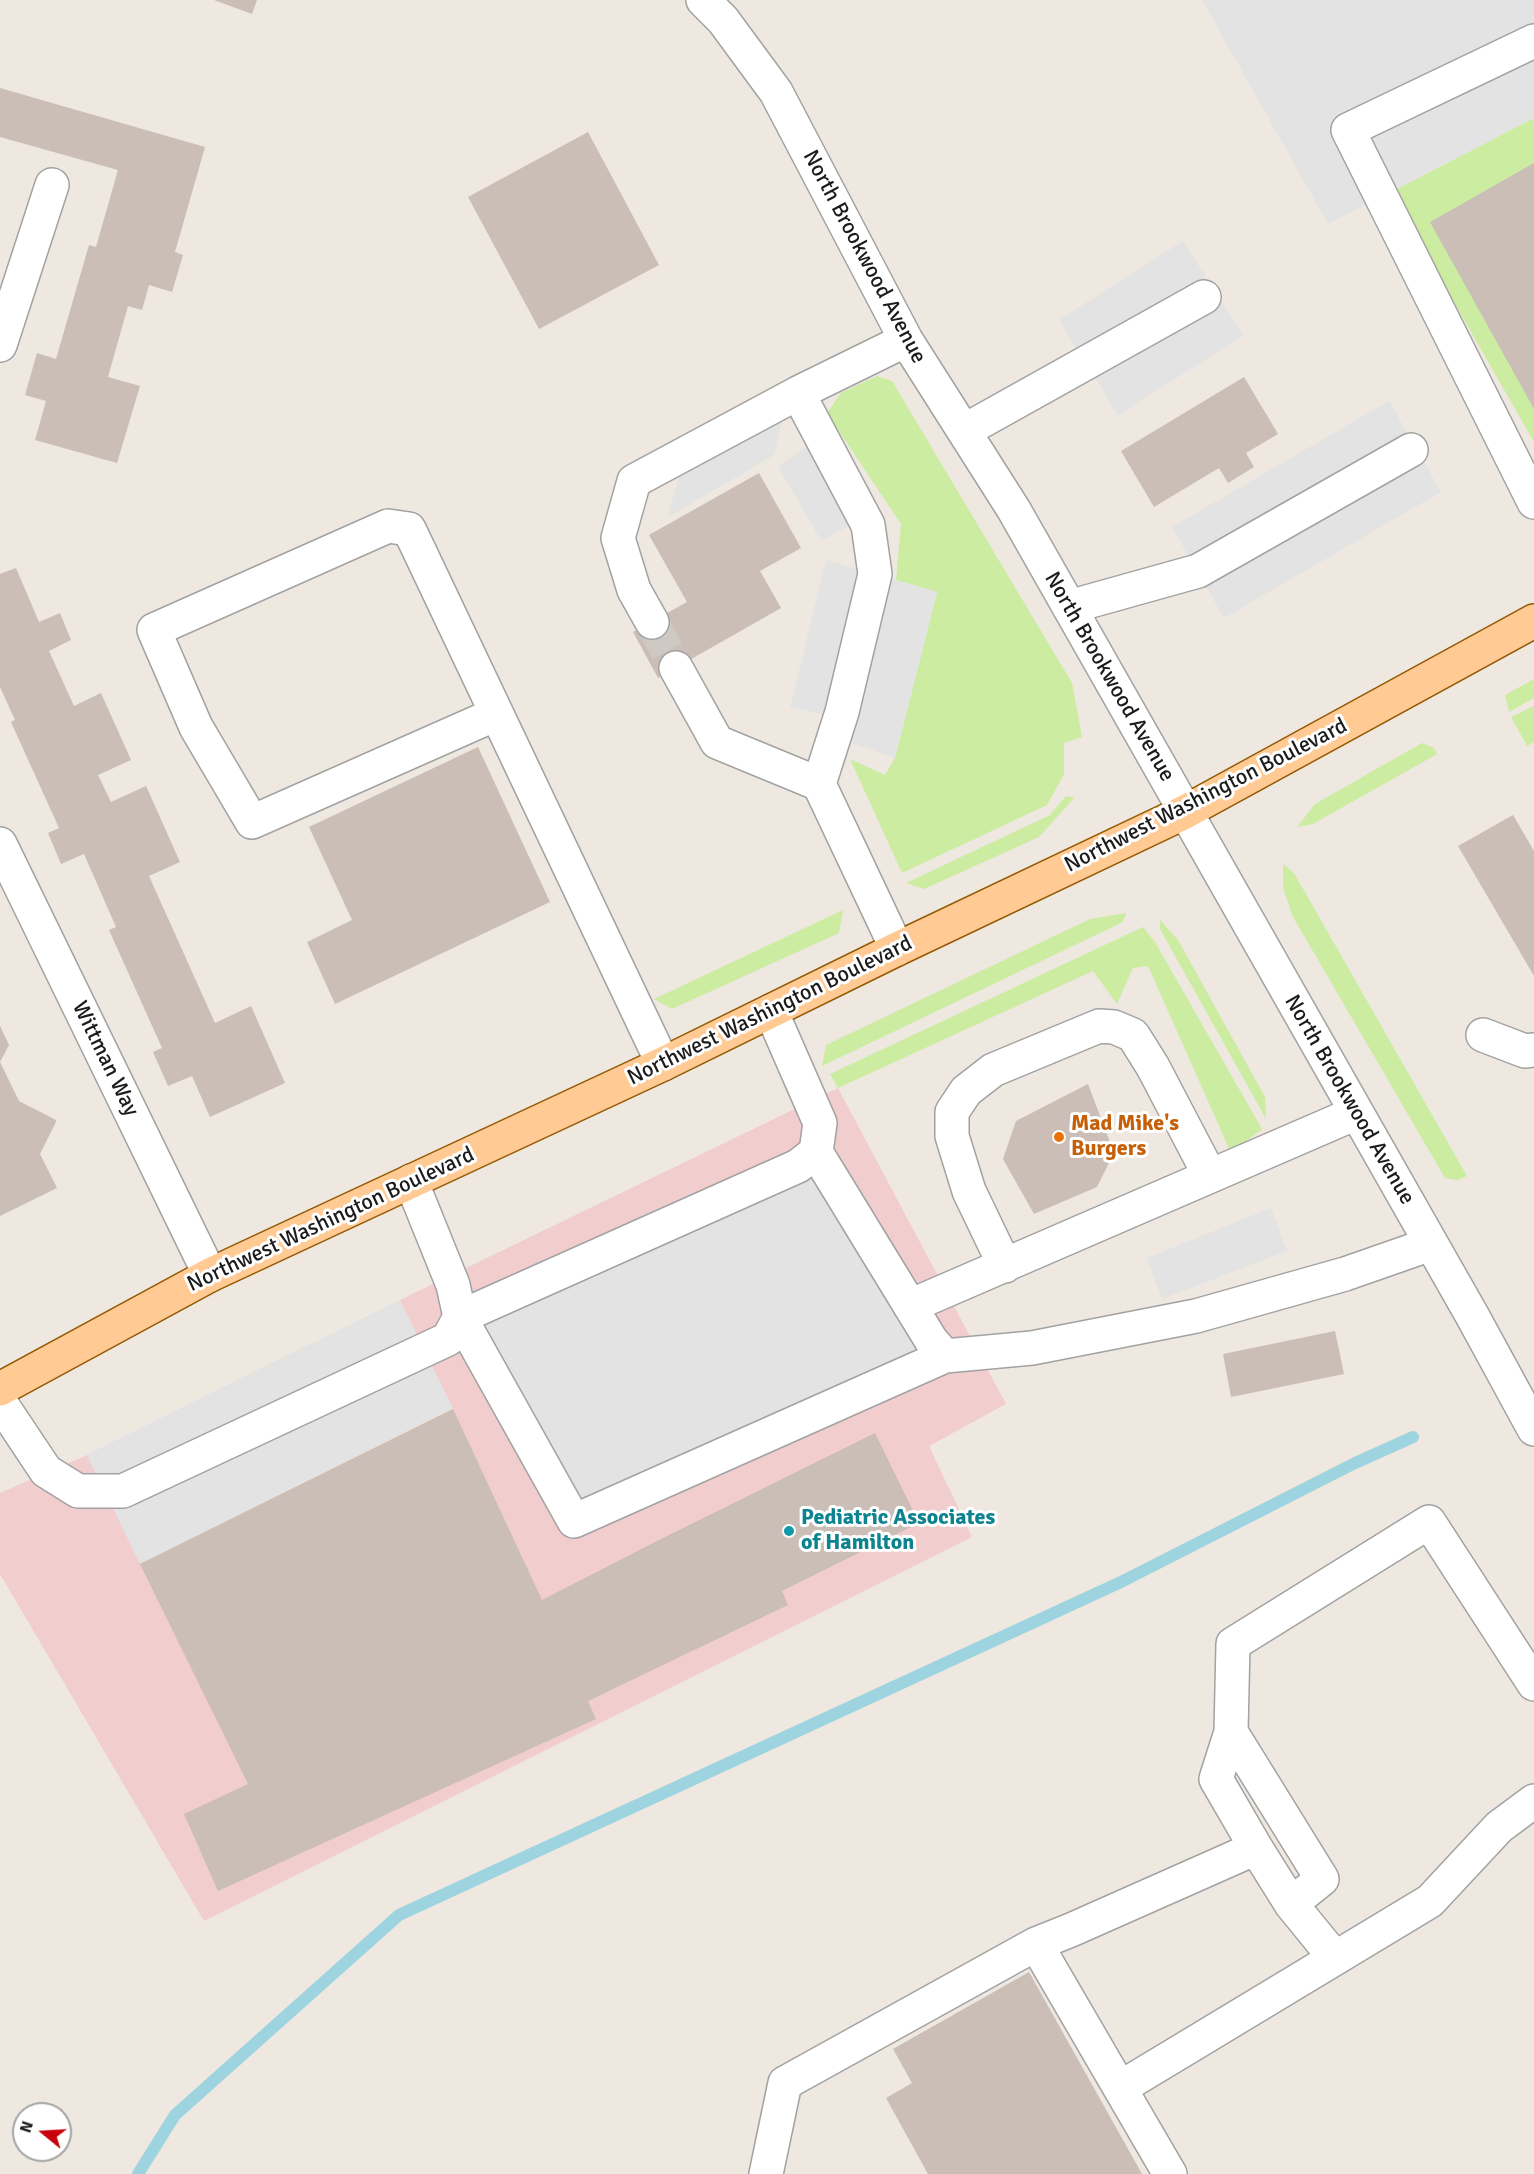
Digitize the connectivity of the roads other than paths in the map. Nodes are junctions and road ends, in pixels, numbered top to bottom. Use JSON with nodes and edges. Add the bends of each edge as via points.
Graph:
{"nodes":[{"id":1,"x":703,"y":0,"type":"edge"},
{"id":2,"x":1534,"y":41,"type":"edge"},
{"id":3,"x":52,"y":185,"type":"dead end"},
{"id":4,"x":1204,"y":297,"type":"dead end"},
{"id":5,"x":906,"y":340,"type":"junction"},
{"id":6,"x":0,"y":345,"type":"edge"},
{"id":7,"x":798,"y":393,"type":"junction"},
{"id":8,"x":964,"y":431,"type":"junction"},
{"id":9,"x":1411,"y":450,"type":"dead end"},
{"id":10,"x":1534,"y":501,"type":"edge"},
{"id":11,"x":1069,"y":607,"type":"junction"},
{"id":12,"x":1534,"y":621,"type":"edge"},
{"id":13,"x":652,"y":622,"type":"tunnel mouth"},
{"id":14,"x":676,"y":668,"type":"tunnel mouth"},
{"id":15,"x":496,"y":714,"type":"junction"},
{"id":16,"x":819,"y":784,"type":"junction"},
{"id":17,"x":1185,"y":812,"type":"junction"},
{"id":18,"x":0,"y":844,"type":"edge"},
{"id":19,"x":897,"y":949,"type":"junction"},
{"id":20,"x":771,"y":1011,"type":"junction"},
{"id":21,"x":1483,"y":1035,"type":"dead end"},
{"id":22,"x":1534,"y":1050,"type":"edge"},
{"id":23,"x":663,"y":1064,"type":"junction"},
{"id":24,"x":1356,"y":1113,"type":"junction"},
{"id":25,"x":816,"y":1152,"type":"junction"},
{"id":26,"x":1210,"y":1176,"type":"junction"},
{"id":27,"x":411,"y":1182,"type":"junction"},
{"id":28,"x":1431,"y":1244,"type":"junction"},
{"id":29,"x":1005,"y":1266,"type":"junction"},
{"id":30,"x":210,"y":1275,"type":"junction"},
{"id":31,"x":910,"y":1306,"type":"junction"},
{"id":32,"x":460,"y":1317,"type":"junction"},
{"id":33,"x":945,"y":1356,"type":"junction"},
{"id":34,"x":0,"y":1389,"type":"edge"},
{"id":35,"x":0,"y":1402,"type":"edge"},
{"id":36,"x":1534,"y":1428,"type":"edge"},
{"id":37,"x":1534,"y":1684,"type":"edge"},
{"id":38,"x":1231,"y":1732,"type":"junction"},
{"id":39,"x":1534,"y":1801,"type":"edge"},
{"id":40,"x":1256,"y":1848,"type":"junction"},
{"id":41,"x":1291,"y":1904,"type":"junction"},
{"id":42,"x":1036,"y":1944,"type":"junction"},
{"id":43,"x":1335,"y":1958,"type":"junction"},
{"id":44,"x":1120,"y":2088,"type":"junction"},
{"id":45,"x":766,"y":2174,"type":"edge"},
{"id":46,"x":1170,"y":2174,"type":"edge"}],
"edges":[{"from":1,"to":5,"type":"street","name":"North Brookwood Avenue","via":[[723,20],[776,92]]},
{"from":2,"to":10,"type":"street","via":[[1348,130]]},
{"from":3,"to":6,"type":"street"},
{"from":4,"to":8,"type":"street"},
{"from":5,"to":7,"type":"street"},
{"from":5,"to":8,"type":"street","name":"North Brookwood Avenue"},
{"from":7,"to":13,"type":"street","via":[[633,481],[618,538],[634,590]]},
{"from":7,"to":16,"type":"street","via":[[868,525],[875,574],[842,712]]},
{"from":8,"to":11,"type":"street","name":"North Brookwood Avenue"},
{"from":9,"to":11,"type":"street","via":[[1198,571]]},
{"from":11,"to":17,"type":"street","name":"North Brookwood Avenue"},
{"from":12,"to":17,"type":"main road","name":"Northwest Washington Boulevard"},
{"from":14,"to":16,"type":"street","via":[[717,742]]},
{"from":15,"to":15,"type":"street","via":[[409,529],[388,526],[154,630],[196,727],[252,822]]},
{"from":15,"to":23,"type":"street"},
{"from":16,"to":19,"type":"street"},
{"from":17,"to":19,"type":"main road","name":"Northwest Washington Boulevard"},
{"from":17,"to":24,"type":"street","name":"North Brookwood Avenue"},
{"from":18,"to":30,"type":"street","name":"Wittman Way"},
{"from":19,"to":20,"type":"main road","name":"Northwest Washington Boulevard"},
{"from":20,"to":23,"type":"main road","name":"Northwest Washington Boulevard"},
{"from":20,"to":25,"type":"street","via":[[820,1123]]},
{"from":21,"to":22,"type":"street","via":[[1525,1051]]},
{"from":23,"to":27,"type":"main road","name":"Northwest Washington Boulevard"},
{"from":24,"to":26,"type":"street"},
{"from":24,"to":28,"type":"street","name":"North Brookwood Avenue"},
{"from":25,"to":31,"type":"street"},
{"from":25,"to":32,"type":"street","via":[[798,1166]]},
{"from":26,"to":29,"type":"street"},
{"from":26,"to":29,"type":"street","via":[[1133,1035],[1099,1026],[993,1070],[966,1090],[952,1112],[952,1136],[969,1191]]},
{"from":27,"to":30,"type":"main road","name":"Northwest Washington Boulevard"},
{"from":27,"to":32,"type":"street","via":[[453,1285]]},
{"from":28,"to":33,"type":"street","via":[[1345,1274],[1196,1316],[1032,1348]]},
{"from":28,"to":36,"type":"street","name":"North Brookwood Avenue"},
{"from":29,"to":31,"type":"street"},
{"from":30,"to":34,"type":"main road","name":"Northwest Washington Boulevard"},
{"from":31,"to":33,"type":"street"},
{"from":32,"to":33,"type":"street","via":[[574,1521]]},
{"from":32,"to":35,"type":"street","via":[[448,1339],[123,1491],[78,1491],[46,1471]]},
{"from":37,"to":38,"type":"street","via":[[1429,1522],[1233,1644]]},
{"from":38,"to":40,"type":"street","via":[[1216,1779]]},
{"from":38,"to":41,"type":"street","via":[[1322,1879]]},
{"from":39,"to":43,"type":"street","via":[[1499,1827],[1430,1901]]},
{"from":40,"to":41,"type":"street"},
{"from":40,"to":42,"type":"street"},
{"from":41,"to":43,"type":"street"},
{"from":42,"to":44,"type":"street"},
{"from":42,"to":45,"type":"street","via":[[785,2083]]},
{"from":43,"to":44,"type":"street"},
{"from":44,"to":46,"type":"street"}]}
